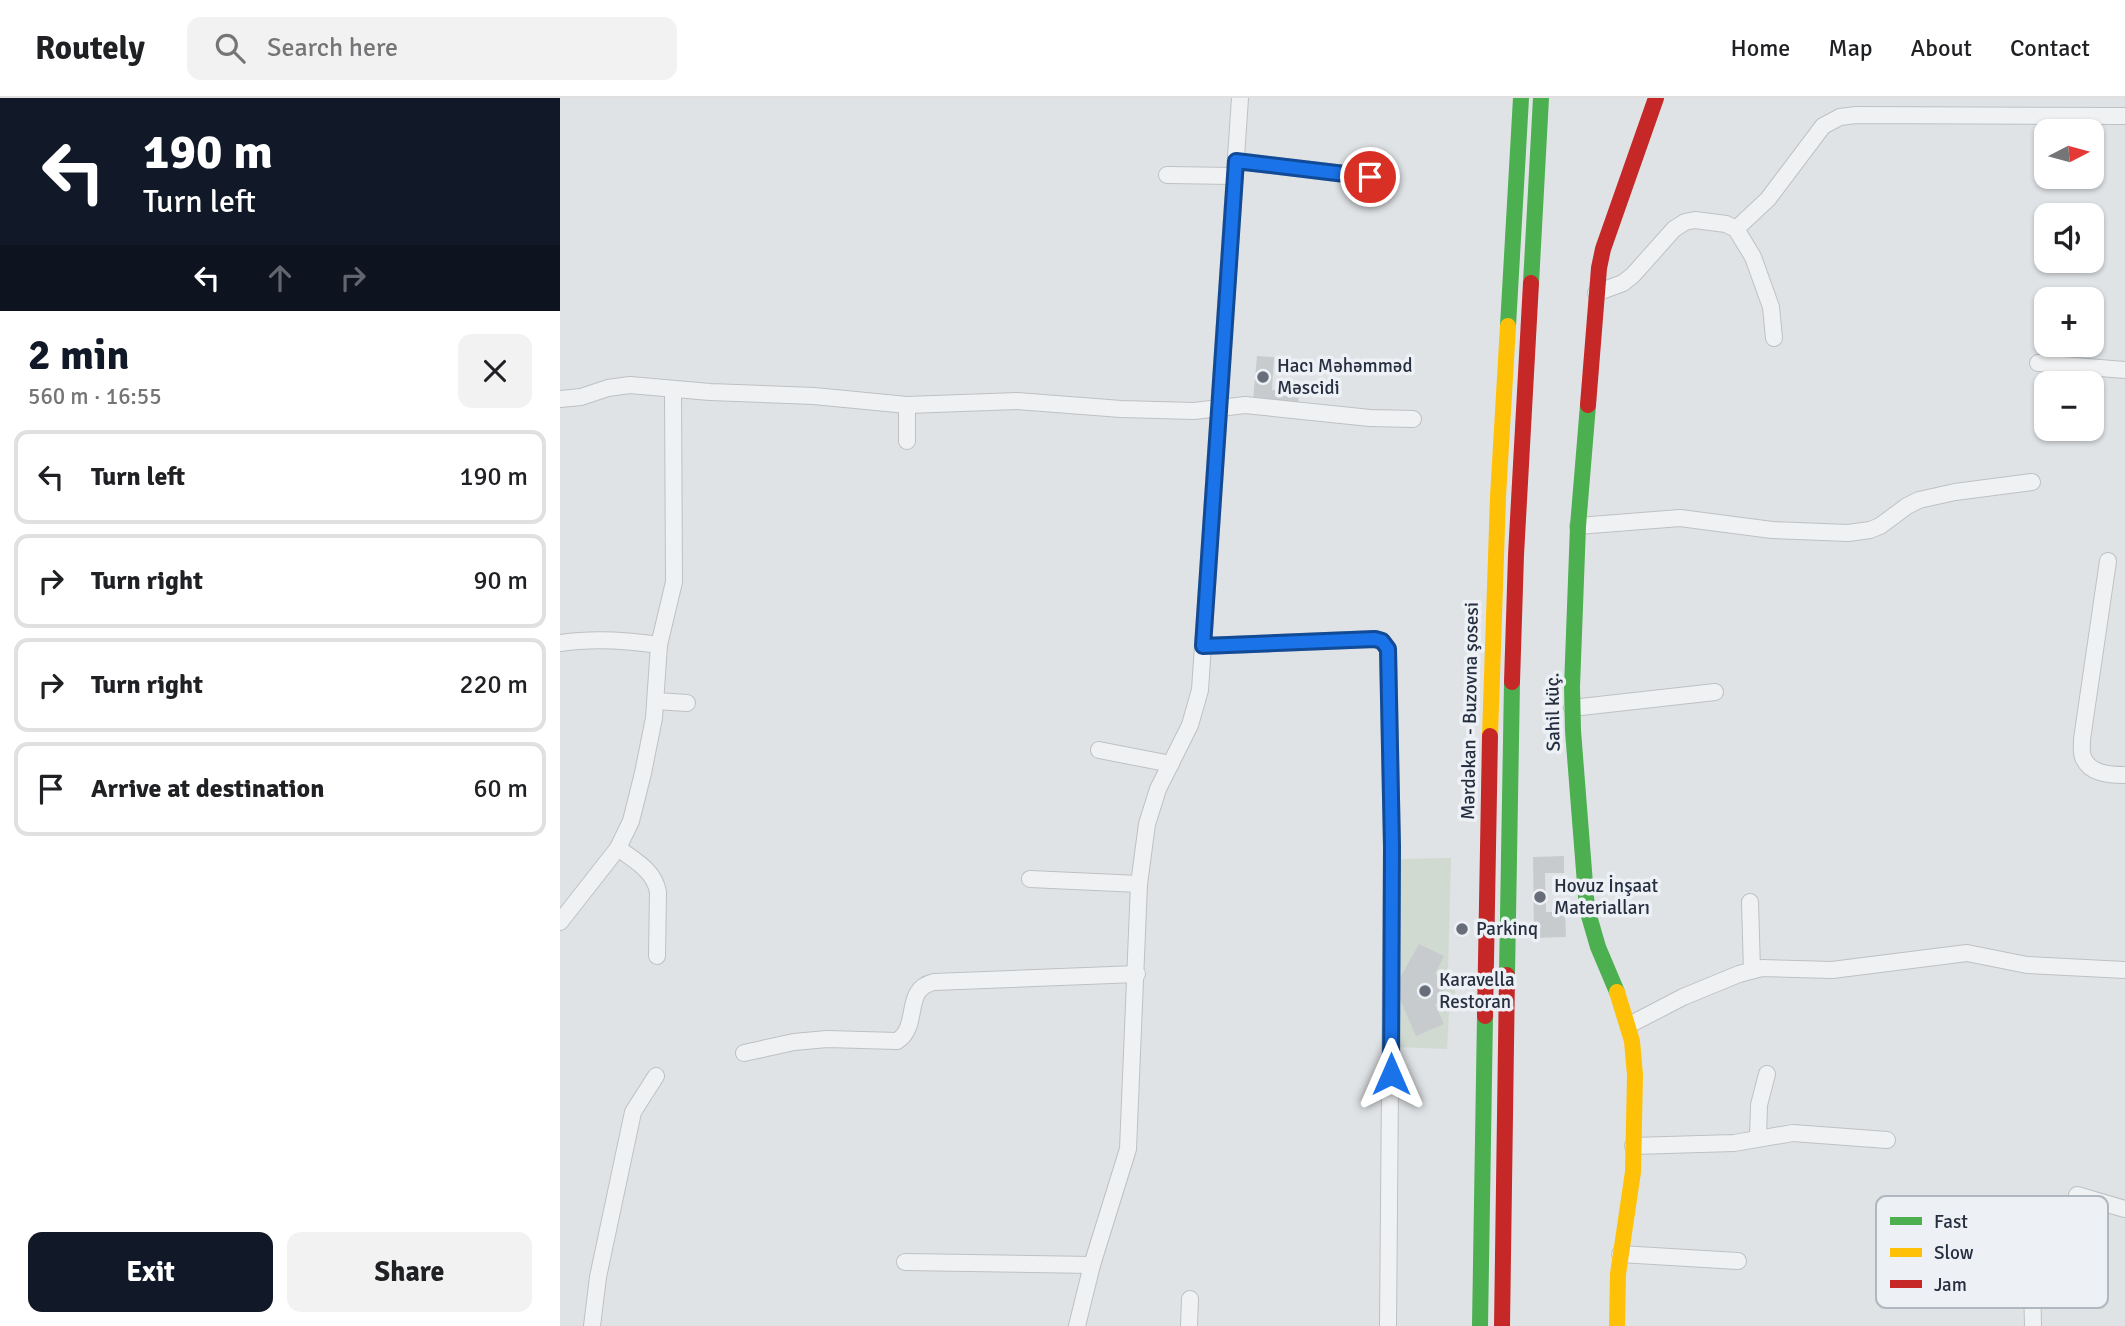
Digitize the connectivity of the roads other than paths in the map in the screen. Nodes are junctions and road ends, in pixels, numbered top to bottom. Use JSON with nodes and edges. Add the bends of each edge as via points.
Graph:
{"nodes":[{"id":1,"x":1240,"y":98,"type":"edge"},
{"id":2,"x":1521,"y":98,"type":"edge"},
{"id":3,"x":1541,"y":98,"type":"edge"},
{"id":4,"x":1656,"y":98,"type":"edge"},
{"id":5,"x":2125,"y":117,"type":"edge"},
{"id":6,"x":1235,"y":169,"type":"junction"},
{"id":7,"x":1167,"y":175,"type":"dead end"},
{"id":8,"x":1370,"y":177,"type":"dead end"},
{"id":9,"x":1736,"y":229,"type":"junction"},
{"id":10,"x":1596,"y":293,"type":"junction"},
{"id":11,"x":1774,"y":338,"type":"dead end"},
{"id":12,"x":2038,"y":363,"type":"dead end"},
{"id":13,"x":2125,"y":370,"type":"edge"},
{"id":14,"x":673,"y":390,"type":"junction"},
{"id":15,"x":560,"y":399,"type":"edge"},
{"id":16,"x":906,"y":405,"type":"junction"},
{"id":17,"x":1219,"y":407,"type":"junction"},
{"id":18,"x":1413,"y":419,"type":"dead end"},
{"id":19,"x":907,"y":441,"type":"dead end"},
{"id":20,"x":2032,"y":482,"type":"dead end"},
{"id":21,"x":1578,"y":526,"type":"junction"},
{"id":22,"x":2108,"y":561,"type":"dead end"},
{"id":23,"x":560,"y":643,"type":"edge"},
{"id":24,"x":659,"y":645,"type":"junction"},
{"id":25,"x":1203,"y":646,"type":"junction"},
{"id":26,"x":1715,"y":692,"type":"dead end"},
{"id":27,"x":656,"y":701,"type":"junction"},
{"id":28,"x":687,"y":703,"type":"dead end"},
{"id":29,"x":1572,"y":708,"type":"junction"},
{"id":30,"x":1099,"y":750,"type":"dead end"},
{"id":31,"x":1171,"y":764,"type":"junction"},
{"id":32,"x":2125,"y":775,"type":"edge"},
{"id":33,"x":618,"y":848,"type":"junction"},
{"id":34,"x":1030,"y":879,"type":"dead end"},
{"id":35,"x":1139,"y":884,"type":"junction"},
{"id":36,"x":1750,"y":902,"type":"dead end"},
{"id":37,"x":560,"y":922,"type":"edge"},
{"id":38,"x":657,"y":956,"type":"dead end"},
{"id":39,"x":1752,"y":970,"type":"junction"},
{"id":40,"x":2125,"y":970,"type":"edge"},
{"id":41,"x":1137,"y":974,"type":"junction"},
{"id":42,"x":1629,"y":1025,"type":"junction"},
{"id":43,"x":744,"y":1053,"type":"dead end"},
{"id":44,"x":1767,"y":1074,"type":"dead end"},
{"id":45,"x":656,"y":1076,"type":"dead end"},
{"id":46,"x":1758,"y":1138,"type":"junction"},
{"id":47,"x":1887,"y":1140,"type":"dead end"},
{"id":48,"x":1633,"y":1146,"type":"junction"},
{"id":49,"x":2077,"y":1195,"type":"dead end"},
{"id":50,"x":2080,"y":1196,"type":"edge"},
{"id":51,"x":2108,"y":1204,"type":"edge"},
{"id":52,"x":2125,"y":1209,"type":"edge"},
{"id":53,"x":1620,"y":1254,"type":"junction"},
{"id":54,"x":1738,"y":1261,"type":"dead end"},
{"id":55,"x":905,"y":1262,"type":"dead end"},
{"id":56,"x":1093,"y":1265,"type":"junction"},
{"id":57,"x":1190,"y":1299,"type":"dead end"},
{"id":58,"x":2033,"y":1308,"type":"edge"},
{"id":59,"x":592,"y":1326,"type":"edge"},
{"id":60,"x":1077,"y":1326,"type":"edge"},
{"id":61,"x":1189,"y":1326,"type":"edge"},
{"id":62,"x":1388,"y":1326,"type":"edge"},
{"id":63,"x":1480,"y":1326,"type":"edge"},
{"id":64,"x":1502,"y":1326,"type":"edge"},
{"id":65,"x":1617,"y":1326,"type":"edge"},
{"id":66,"x":2033,"y":1326,"type":"edge"}],
"edges":[{"from":1,"to":6,"type":"street"},
{"from":2,"to":63,"type":"main road","name":"Mərdəkan - Buzovna şosesi","via":[[1495,568]]},
{"from":3,"to":64,"type":"main road","name":"Mərdəkan - Buzovna şosesi","via":[[1515,581]]},
{"from":4,"to":10,"type":"main road","name":"Sahil küç.","via":[[1603,249]]},
{"from":5,"to":9,"type":"street","via":[[1840,117],[1823,126],[1768,199]]},
{"from":6,"to":7,"type":"street"},
{"from":6,"to":8,"type":"street"},
{"from":6,"to":17,"type":"street"},
{"from":9,"to":10,"type":"street","via":[[1726,224],[1685,222],[1623,284]]},
{"from":9,"to":11,"type":"street","via":[[1765,289]]},
{"from":10,"to":21,"type":"main road","name":"Sahil küç."},
{"from":12,"to":13,"type":"street"},
{"from":14,"to":15,"type":"street","via":[[620,386]]},
{"from":14,"to":16,"type":"street"},
{"from":14,"to":24,"type":"street","via":[[674,582]]},
{"from":16,"to":17,"type":"street","via":[[1017,401],[1121,409]]},
{"from":16,"to":19,"type":"street"},
{"from":17,"to":18,"type":"street","via":[[1245,405]]},
{"from":17,"to":25,"type":"street"},
{"from":20,"to":21,"type":"street","via":[[1919,500],[1880,527],[1848,533],[1772,530],[1680,518]]},
{"from":21,"to":29,"type":"main road","name":"Sahil küç."},
{"from":22,"to":32,"type":"street","via":[[2083,757],[2103,774]]},
{"from":23,"to":24,"type":"street","via":[[624,640]]},
{"from":24,"to":27,"type":"street"},
{"from":25,"to":31,"type":"street","via":[[1197,706]]},
{"from":25,"to":62,"type":"street","via":[[1375,639],[1388,649],[1392,847]]},
{"from":26,"to":29,"type":"street"},
{"from":27,"to":28,"type":"street"},
{"from":27,"to":33,"type":"street","via":[[635,806]]},
{"from":29,"to":42,"type":"main road","name":"Sahil küç.","via":[[1587,909]]},
{"from":30,"to":31,"type":"street"},
{"from":31,"to":35,"type":"street","via":[[1151,810]]},
{"from":33,"to":37,"type":"street"},
{"from":33,"to":38,"type":"street","via":[[656,882]]},
{"from":34,"to":35,"type":"street"},
{"from":35,"to":41,"type":"street"},
{"from":36,"to":39,"type":"street"},
{"from":39,"to":40,"type":"street","via":[[1832,970],[1967,953],[2027,965]]},
{"from":39,"to":42,"type":"street"},
{"from":41,"to":43,"type":"street","via":[[934,982],[918,991],[908,1029],[897,1041],[827,1039]]},
{"from":41,"to":56,"type":"street","via":[[1128,1149]]},
{"from":42,"to":48,"type":"main road","name":"Sahil küç.","via":[[1635,1065]]},
{"from":44,"to":46,"type":"street","via":[[1759,1105]]},
{"from":45,"to":59,"type":"street","via":[[633,1112]]},
{"from":46,"to":47,"type":"street","via":[[1793,1133]]},
{"from":46,"to":48,"type":"street"},
{"from":48,"to":53,"type":"main road","name":"Sahil küç."},
{"from":49,"to":50,"type":"street"},
{"from":51,"to":52,"type":"street"},
{"from":53,"to":54,"type":"street"},
{"from":53,"to":65,"type":"main road","name":"Sahil küç."},
{"from":55,"to":56,"type":"street"},
{"from":56,"to":60,"type":"street"},
{"from":57,"to":61,"type":"street"},
{"from":58,"to":66,"type":"street"}]}
